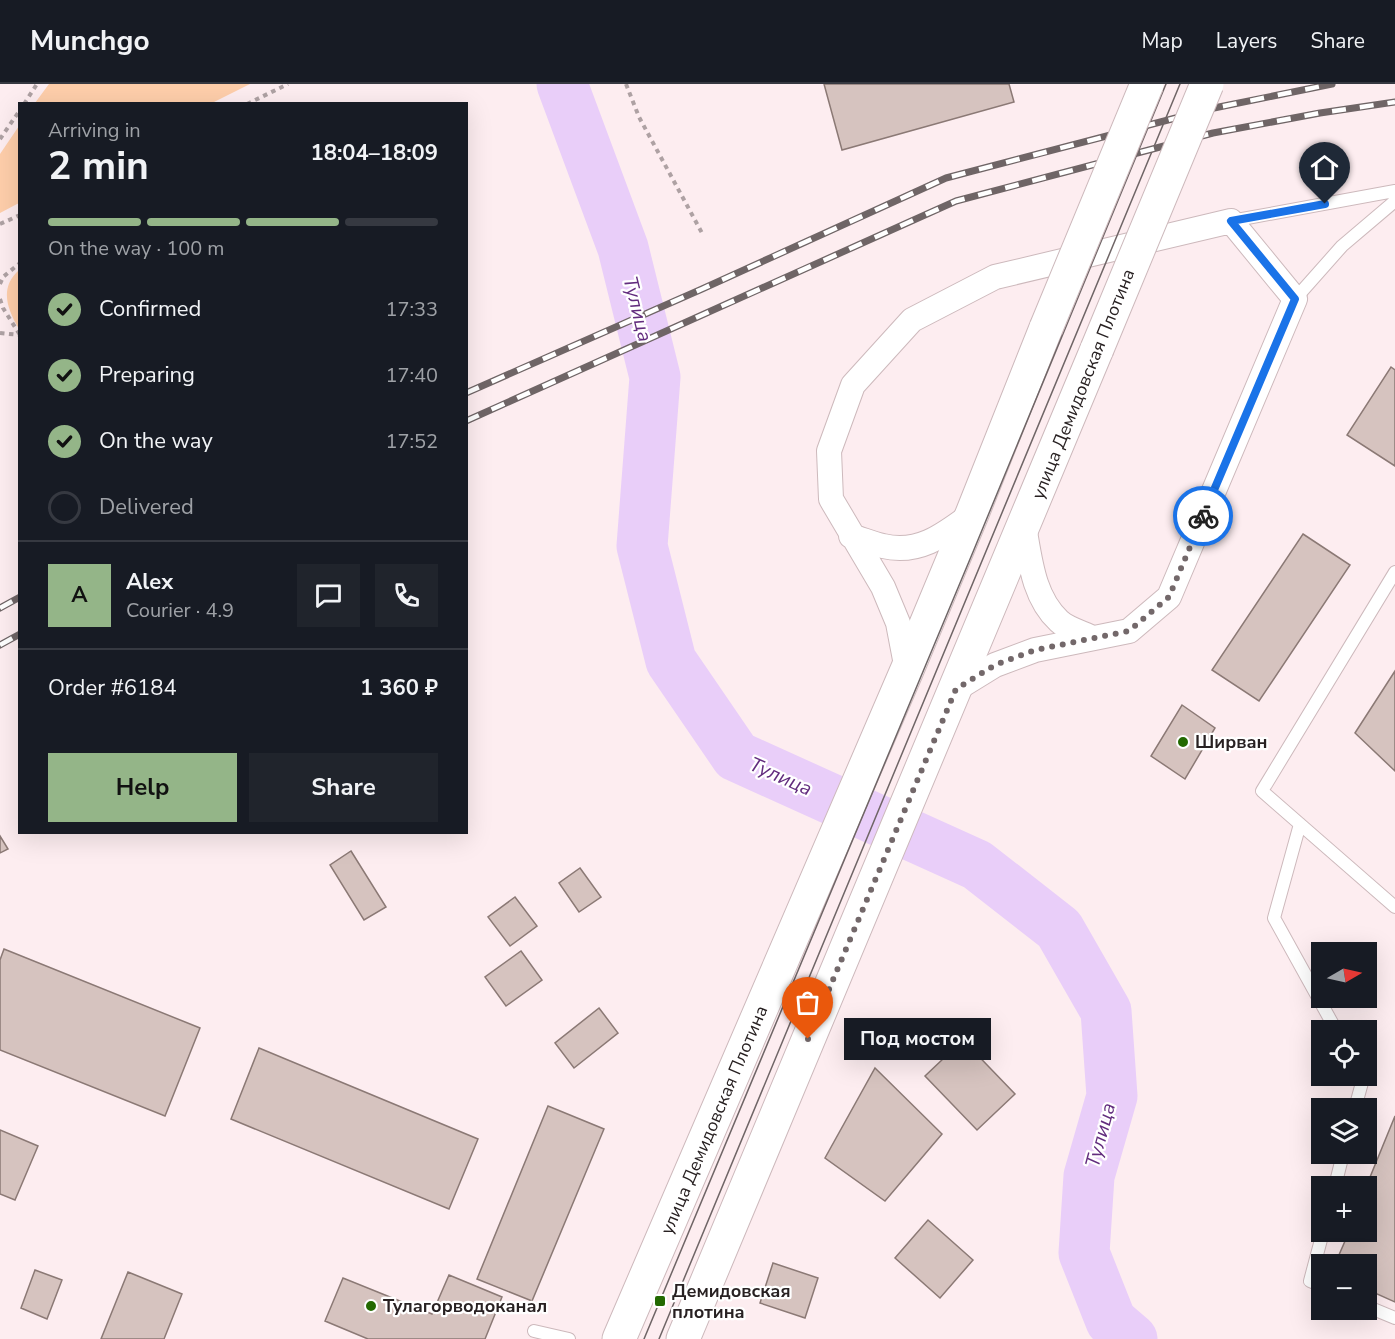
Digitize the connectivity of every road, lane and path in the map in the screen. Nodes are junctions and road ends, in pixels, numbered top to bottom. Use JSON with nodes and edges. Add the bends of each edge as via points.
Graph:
{"nodes":[{"id":1,"x":37,"y":84,"type":"edge"},
{"id":2,"x":288,"y":84,"type":"edge"},
{"id":3,"x":626,"y":84,"type":"edge"},
{"id":4,"x":1147,"y":84,"type":"edge"},
{"id":5,"x":1207,"y":84,"type":"edge"},
{"id":6,"x":25,"y":102,"type":"edge"},
{"id":7,"x":251,"y":102,"type":"edge"},
{"id":8,"x":18,"y":113,"type":"edge"},
{"id":9,"x":0,"y":139,"type":"edge"},
{"id":10,"x":1395,"y":191,"type":"edge"},
{"id":11,"x":1395,"y":201,"type":"edge"},
{"id":12,"x":18,"y":216,"type":"edge"},
{"id":13,"x":1231,"y":221,"type":"junction"},
{"id":14,"x":0,"y":224,"type":"edge"},
{"id":15,"x":702,"y":233,"type":"dead end"},
{"id":16,"x":18,"y":265,"type":"edge"},
{"id":17,"x":0,"y":284,"type":"edge"},
{"id":18,"x":0,"y":299,"type":"edge"},
{"id":19,"x":1295,"y":299,"type":"junction"},
{"id":20,"x":18,"y":332,"type":"edge"},
{"id":21,"x":0,"y":333,"type":"edge"},
{"id":22,"x":18,"y":335,"type":"edge"},
{"id":23,"x":972,"y":514,"type":"junction"},
{"id":24,"x":1024,"y":526,"type":"junction"},
{"id":25,"x":851,"y":536,"type":"junction"},
{"id":26,"x":1395,"y":572,"type":"edge"},
{"id":27,"x":1093,"y":638,"type":"junction"},
{"id":28,"x":907,"y":670,"type":"junction"},
{"id":29,"x":956,"y":689,"type":"junction"},
{"id":30,"x":1300,"y":824,"type":"junction"},
{"id":31,"x":1395,"y":907,"type":"edge"},
{"id":32,"x":1330,"y":1020,"type":"edge"},
{"id":33,"x":1377,"y":1311,"type":"edge"},
{"id":34,"x":1395,"y":1318,"type":"edge"},
{"id":35,"x":534,"y":1331,"type":"dead end"},
{"id":36,"x":569,"y":1339,"type":"edge"},
{"id":37,"x":619,"y":1339,"type":"edge"},
{"id":38,"x":683,"y":1339,"type":"edge"}],
"edges":[{"from":1,"to":6,"type":"path"},
{"from":2,"to":7,"type":"path"},
{"from":3,"to":15,"type":"path","via":[[639,117]]},
{"from":4,"to":23,"type":"main road","name":"улица Демидовская Плотина","bridge":true},
{"from":5,"to":24,"type":"main road","name":"улица Демидовская Плотина","bridge":true},
{"from":8,"to":9,"type":"path"},
{"from":10,"to":13,"type":"lane"},
{"from":11,"to":19,"type":"lane","via":[[1342,246]]},
{"from":12,"to":14,"type":"path"},
{"from":13,"to":19,"type":"street"},
{"from":13,"to":25,"type":"street","name":"улица Демидовская Плотина","via":[[995,277],[912,320],[853,385],[829,451],[831,498]]},
{"from":16,"to":17,"type":"path"},
{"from":18,"to":20,"type":"path"},
{"from":19,"to":27,"type":"street","via":[[1169,597],[1129,631]]},
{"from":21,"to":22,"type":"path"},
{"from":23,"to":25,"type":"street","via":[[936,540],[908,548],[884,547]]},
{"from":23,"to":28,"type":"main road","name":"улица Демидовская Плотина"},
{"from":24,"to":27,"type":"street","via":[[1031,568],[1042,600],[1060,623]]},
{"from":24,"to":29,"type":"main road","name":"улица Демидовская Плотина"},
{"from":25,"to":28,"type":"street","name":"улица Демидовская Плотина","via":[[887,596],[898,623]]},
{"from":26,"to":30,"type":"lane","via":[[1262,791]]},
{"from":27,"to":29,"type":"street","via":[[1015,657]]},
{"from":28,"to":37,"type":"main road","name":"улица Демидовская Плотина"},
{"from":29,"to":38,"type":"main road","name":"улица Демидовская Плотина"},
{"from":30,"to":31,"type":"lane"},
{"from":30,"to":32,"type":"lane","via":[[1274,918]]},
{"from":33,"to":34,"type":"lane"},
{"from":35,"to":36,"type":"lane"}]}
